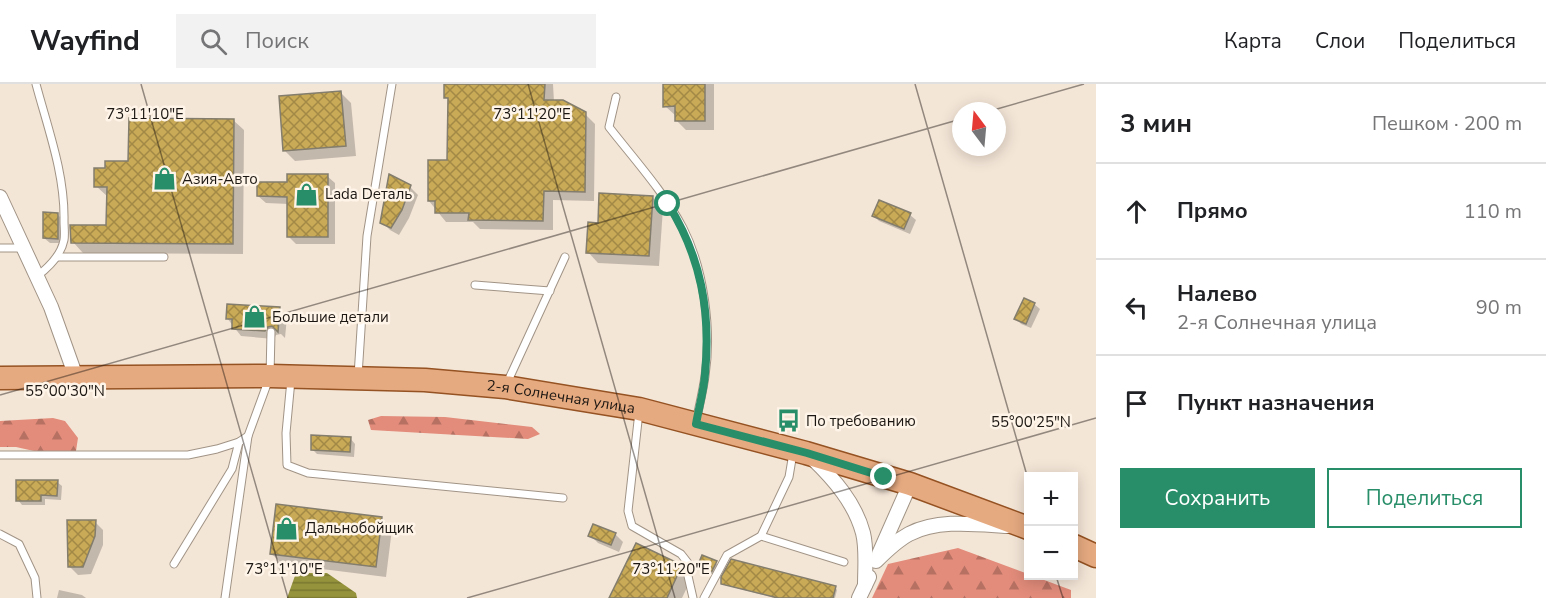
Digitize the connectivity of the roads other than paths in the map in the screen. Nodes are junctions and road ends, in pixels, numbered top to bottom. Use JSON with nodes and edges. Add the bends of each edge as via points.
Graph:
{"nodes":[{"id":1,"x":36,"y":84,"type":"edge"},
{"id":2,"x":392,"y":84,"type":"edge"},
{"id":3,"x":616,"y":97,"type":"dead end"},
{"id":4,"x":0,"y":197,"type":"edge"},
{"id":5,"x":0,"y":248,"type":"edge"},
{"id":6,"x":23,"y":248,"type":"junction"},
{"id":7,"x":57,"y":257,"type":"junction"},
{"id":8,"x":164,"y":257,"type":"dead end"},
{"id":9,"x":565,"y":257,"type":"dead end"},
{"id":10,"x":36,"y":277,"type":"junction"},
{"id":11,"x":475,"y":285,"type":"dead end"},
{"id":12,"x":550,"y":291,"type":"junction"},
{"id":13,"x":271,"y":332,"type":"dead end"},
{"id":14,"x":76,"y":377,"type":"junction"},
{"id":15,"x":280,"y":377,"type":"junction"},
{"id":16,"x":0,"y":378,"type":"edge"},
{"id":17,"x":358,"y":378,"type":"junction"},
{"id":18,"x":505,"y":387,"type":"junction"},
{"id":19,"x":639,"y":409,"type":"junction"},
{"id":20,"x":696,"y":424,"type":"junction"},
{"id":21,"x":248,"y":436,"type":"junction"},
{"id":22,"x":239,"y":442,"type":"junction"},
{"id":23,"x":800,"y":451,"type":"junction"},
{"id":24,"x":0,"y":455,"type":"edge"},
{"id":25,"x":910,"y":484,"type":"junction"},
{"id":26,"x":563,"y":498,"type":"dead end"},
{"id":27,"x":1024,"y":527,"type":"edge"},
{"id":28,"x":1024,"y":528,"type":"edge"},
{"id":29,"x":0,"y":534,"type":"edge"},
{"id":30,"x":761,"y":536,"type":"junction"},
{"id":31,"x":1078,"y":548,"type":"edge"},
{"id":32,"x":1096,"y":555,"type":"edge"},
{"id":33,"x":876,"y":561,"type":"junction"},
{"id":34,"x":844,"y":562,"type":"dead end"},
{"id":35,"x":174,"y":564,"type":"dead end"},
{"id":36,"x":862,"y":592,"type":"edge"},
{"id":37,"x":37,"y":598,"type":"edge"},
{"id":38,"x":225,"y":598,"type":"edge"},
{"id":39,"x":693,"y":598,"type":"edge"},
{"id":40,"x":704,"y":598,"type":"edge"}],
"edges":[{"from":1,"to":7,"type":"lane","via":[[61,174],[64,241]]},
{"from":2,"to":17,"type":"lane","via":[[367,236]]},
{"from":3,"to":20,"type":"lane","via":[[609,127],[668,204],[694,254],[707,320],[705,375]]},
{"from":4,"to":6,"type":"street"},
{"from":5,"to":6,"type":"lane"},
{"from":6,"to":10,"type":"street"},
{"from":7,"to":8,"type":"lane"},
{"from":7,"to":10,"type":"lane"},
{"from":9,"to":12,"type":"lane"},
{"from":10,"to":14,"type":"street"},
{"from":11,"to":12,"type":"lane"},
{"from":12,"to":18,"type":"lane"},
{"from":13,"to":15,"type":"lane"},
{"from":14,"to":15,"type":"main road","name":"2-я Солнечная улица"},
{"from":14,"to":16,"type":"main road","name":"2-я Солнечная улица"},
{"from":15,"to":17,"type":"main road","name":"2-я Солнечная улица"},
{"from":15,"to":21,"type":"lane"},
{"from":15,"to":26,"type":"lane","via":[[287,465],[308,473]]},
{"from":17,"to":18,"type":"main road","name":"2-я Солнечная улица"},
{"from":18,"to":19,"type":"main road","name":"2-я Солнечная улица"},
{"from":19,"to":20,"type":"main road","name":"2-я Солнечная улица"},
{"from":19,"to":39,"type":"lane","via":[[628,511],[632,526],[681,554],[688,563]]},
{"from":20,"to":23,"type":"main road","name":"2-я Солнечная улица"},
{"from":21,"to":22,"type":"lane"},
{"from":21,"to":38,"type":"lane"},
{"from":22,"to":24,"type":"lane","via":[[188,455]]},
{"from":22,"to":35,"type":"lane","via":[[232,469]]},
{"from":23,"to":25,"type":"main road","name":"2-я Солнечная улица"},
{"from":23,"to":30,"type":"lane"},
{"from":23,"to":36,"type":"street","via":[[839,487],[858,517],[863,534]]},
{"from":25,"to":27,"type":"main road","name":"2-я Солнечная улица"},
{"from":25,"to":33,"type":"street"},
{"from":28,"to":33,"type":"street","via":[[974,524],[924,528],[895,543]]},
{"from":29,"to":37,"type":"lane","via":[[19,544],[35,578]]},
{"from":30,"to":34,"type":"lane"},
{"from":30,"to":40,"type":"lane","via":[[727,555]]},
{"from":31,"to":32,"type":"main road"},
{"from":33,"to":36,"type":"street"}]}
